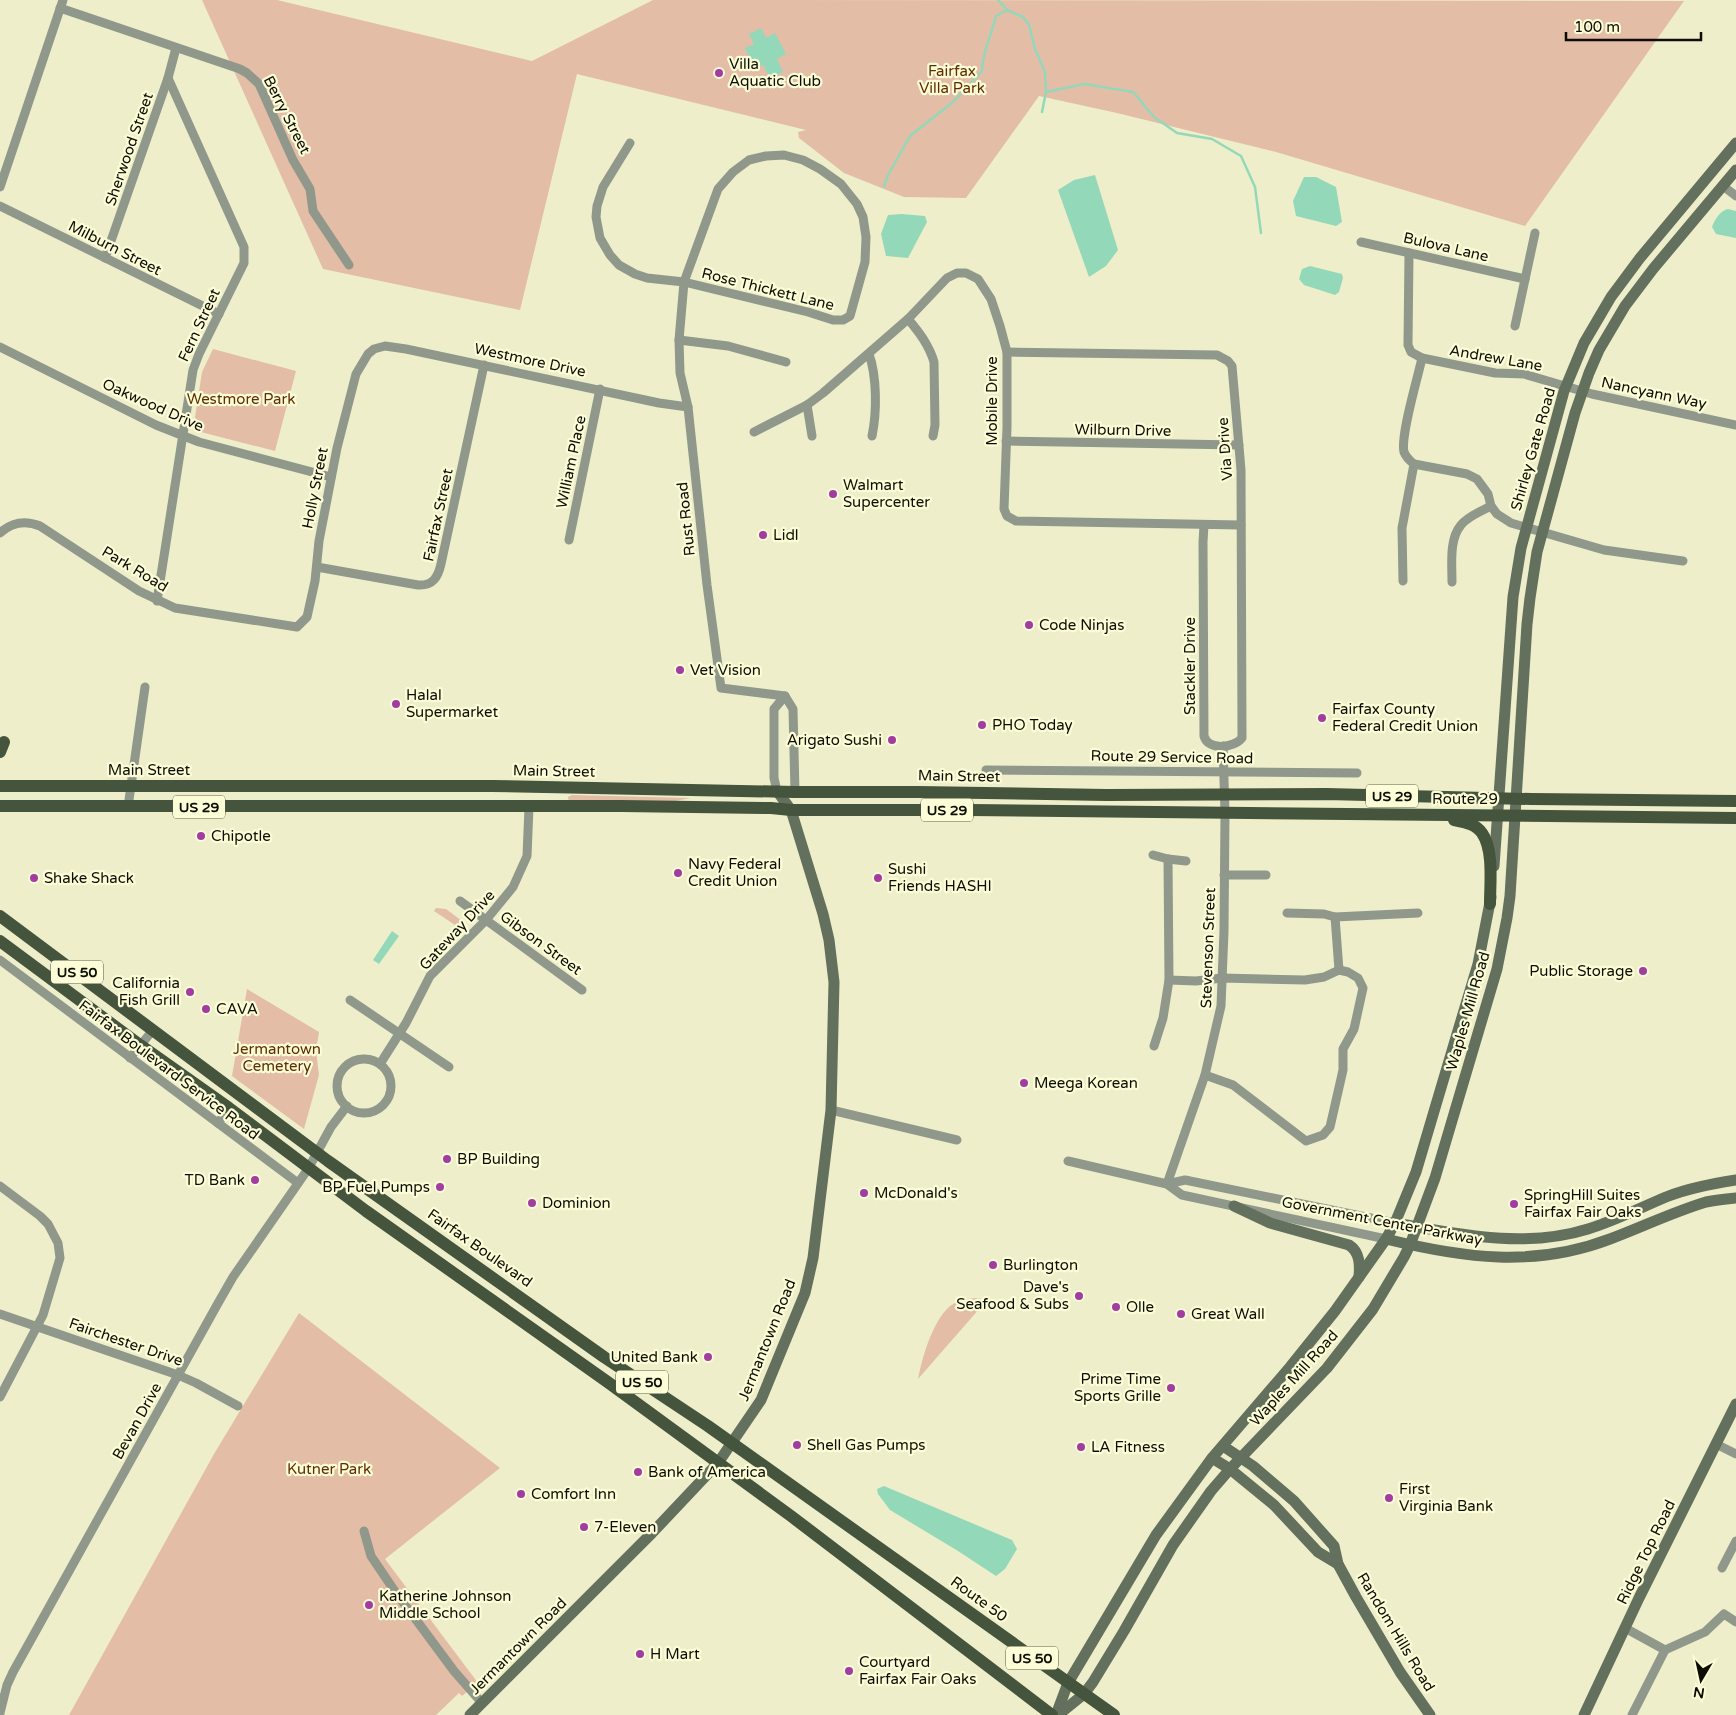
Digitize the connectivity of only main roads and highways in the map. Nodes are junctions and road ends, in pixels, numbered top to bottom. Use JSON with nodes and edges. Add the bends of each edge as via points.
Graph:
{"nodes":[{"id":1,"x":1736,"y":144,"type":"edge"},
{"id":2,"x":1736,"y":170,"type":"edge"},
{"id":3,"x":0,"y":786,"type":"edge"},
{"id":4,"x":777,"y":791,"type":"junction"},
{"id":5,"x":795,"y":792,"type":"junction"},
{"id":6,"x":1107,"y":795,"type":"joint"},
{"id":7,"x":1499,"y":798,"type":"junction"},
{"id":8,"x":1516,"y":798,"type":"junction"},
{"id":9,"x":1736,"y":801,"type":"edge"},
{"id":10,"x":0,"y":806,"type":"edge"},
{"id":11,"x":791,"y":810,"type":"junction"},
{"id":12,"x":1414,"y":815,"type":"junction"},
{"id":13,"x":1498,"y":815,"type":"junction"},
{"id":14,"x":1515,"y":815,"type":"junction"},
{"id":15,"x":1736,"y":818,"type":"edge"},
{"id":16,"x":1490,"y":904,"type":"junction"},
{"id":17,"x":0,"y":916,"type":"edge"},
{"id":18,"x":0,"y":941,"type":"edge"},
{"id":19,"x":1736,"y":1180,"type":"edge"},
{"id":20,"x":1736,"y":1198,"type":"edge"},
{"id":21,"x":1234,"y":1206,"type":"road end"},
{"id":22,"x":1395,"y":1223,"type":"junction"},
{"id":23,"x":1417,"y":1227,"type":"junction"},
{"id":24,"x":1386,"y":1239,"type":"junction"},
{"id":25,"x":1410,"y":1245,"type":"junction"},
{"id":26,"x":1358,"y":1279,"type":"junction"},
{"id":27,"x":508,"y":1288,"type":"junction"},
{"id":28,"x":493,"y":1302,"type":"junction"},
{"id":29,"x":623,"y":1370,"type":"junction"},
{"id":30,"x":609,"y":1383,"type":"junction"},
{"id":31,"x":1736,"y":1404,"type":"edge"},
{"id":32,"x":732,"y":1444,"type":"junction"},
{"id":33,"x":1223,"y":1446,"type":"junction"},
{"id":34,"x":1212,"y":1458,"type":"junction"},
{"id":35,"x":1240,"y":1458,"type":"junction"},
{"id":36,"x":718,"y":1463,"type":"junction"},
{"id":37,"x":1230,"y":1469,"type":"junction"},
{"id":38,"x":825,"y":1510,"type":"joint"},
{"id":39,"x":1338,"y":1564,"type":"junction"},
{"id":40,"x":1068,"y":1683,"type":"junction"},
{"id":41,"x":1084,"y":1694,"type":"junction"},
{"id":42,"x":470,"y":1715,"type":"edge"},
{"id":43,"x":1056,"y":1715,"type":"edge"},
{"id":44,"x":1114,"y":1715,"type":"edge"},
{"id":45,"x":1430,"y":1715,"type":"edge"},
{"id":46,"x":1584,"y":1715,"type":"edge"}],
"edges":[{"from":1,"to":7,"type":"main road","name":"Shirley Gate Road","via":[[1611,297],[1584,343],[1566,386],[1526,529],[1513,597]]},
{"from":2,"to":8,"type":"main road","name":"Shirley Gate Road","via":[[1625,306],[1599,350],[1582,391],[1533,574]]},
{"from":3,"to":4,"type":"main road","name":"Main Street","number":"US 29","via":[[492,786]]},
{"from":4,"to":5,"type":"main road","name":"Main Street","number":"US 29"},
{"from":4,"to":11,"type":"main road","name":"Jermantown Road"},
{"from":5,"to":6,"type":"main road","name":"Main Street","number":"US 29"},
{"from":5,"to":11,"type":"main road","name":"Jermantown Road"},
{"from":6,"to":7,"type":"main road","name":"Route 29","number":"US 29","via":[[1328,794]]},
{"from":7,"to":8,"type":"main road","name":"Route 29","number":"US 29"},
{"from":7,"to":13,"type":"main road","name":"Shirley Gate Road"},
{"from":8,"to":9,"type":"main road","name":"Route 29","number":"US 29"},
{"from":8,"to":14,"type":"main road","name":"Shirley Gate Road"},
{"from":10,"to":11,"type":"main road","number":"US 29"},
{"from":11,"to":12,"type":"main road","name":"Route 29","number":"US 29"},
{"from":11,"to":32,"type":"main road","name":"Jermantown Road","via":[[823,914],[832,960],[831,1110],[813,1258],[805,1293],[761,1399]]},
{"from":12,"to":13,"type":"main road","name":"Route 29","number":"US 29"},
{"from":12,"to":16,"type":"main road","via":[[1468,823],[1482,832],[1489,852]]},
{"from":13,"to":14,"type":"main road","name":"Route 29","number":"US 29"},
{"from":13,"to":16,"type":"main road","name":"Waples Mill Road"},
{"from":14,"to":15,"type":"main road","name":"Route 29","number":"US 29"},
{"from":14,"to":23,"type":"main road","name":"Waples Mill Road","via":[[1509,904],[1499,960],[1435,1178]]},
{"from":16,"to":22,"type":"main road","name":"Waples Mill Road","via":[[1478,964],[1416,1172]]},
{"from":17,"to":27,"type":"main road","name":"Fairfax Boulevard","number":"US 50","via":[[318,1153]]},
{"from":18,"to":28,"type":"main road","number":"US 50"},
{"from":19,"to":23,"type":"main road","name":"Government Center Parkway","via":[[1701,1186],[1588,1229],[1550,1238],[1512,1240]]},
{"from":20,"to":25,"type":"main road","name":"Government Center Parkway","via":[[1675,1212],[1572,1252],[1532,1258],[1490,1258]]},
{"from":21,"to":26,"type":"main road","via":[[1270,1223],[1353,1247],[1359,1260]]},
{"from":22,"to":23,"type":"main road","name":"Government Center Parkway"},
{"from":22,"to":24,"type":"main road","name":"Waples Mill Road"},
{"from":23,"to":25,"type":"main road","name":"Waples Mill Road"},
{"from":24,"to":25,"type":"main road","name":"Government Center Parkway"},
{"from":24,"to":26,"type":"main road","name":"Waples Mill Road"},
{"from":25,"to":35,"type":"main road","name":"Waples Mill Road","via":[[1357,1331],[1317,1380]]},
{"from":26,"to":33,"type":"main road","name":"Waples Mill Road","via":[[1305,1349]]},
{"from":27,"to":28,"type":"main road"},
{"from":27,"to":29,"type":"main road","name":"Fairfax Boulevard","number":"US 50"},
{"from":28,"to":30,"type":"main road","number":"US 50"},
{"from":29,"to":30,"type":"main road"},
{"from":29,"to":32,"type":"main road","name":"Fairfax Boulevard","number":"US 50"},
{"from":30,"to":36,"type":"main road","number":"US 50"},
{"from":31,"to":46,"type":"main road","name":"Ridge Top Road"},
{"from":32,"to":36,"type":"main road","name":"Jermantown Road"},
{"from":32,"to":38,"type":"main road","name":"Fairfax Boulevard","number":"US 50"},
{"from":33,"to":34,"type":"main road","name":"Waples Mill Road"},
{"from":33,"to":35,"type":"main road","name":"Random Hills Road"},
{"from":34,"to":37,"type":"main road","name":"Random Hills Road"},
{"from":34,"to":40,"type":"main road","name":"Waples Mill Road","via":[[1156,1535]]},
{"from":35,"to":37,"type":"main road","name":"Waples Mill Road"},
{"from":35,"to":39,"type":"main road","name":"Random Hills Road","via":[[1294,1501],[1313,1521],[1334,1546]]},
{"from":36,"to":42,"type":"main road","name":"Jermantown Road"},
{"from":36,"to":43,"type":"main road","number":"US 50"},
{"from":37,"to":39,"type":"main road","name":"Random Hills Road","via":[[1274,1505],[1318,1552]]},
{"from":37,"to":41,"type":"main road","name":"Waples Mill Road","via":[[1172,1545],[1124,1632]]},
{"from":38,"to":40,"type":"main road","name":"Route 50","number":"US 50"},
{"from":39,"to":45,"type":"main road","name":"Random Hills Road","via":[[1400,1672]]},
{"from":40,"to":41,"type":"main road","name":"Route 50","number":"US 50"},
{"from":40,"to":43,"type":"main road","name":"Waples Mill Road"},
{"from":41,"to":43,"type":"main road","name":"Waples Mill Road"},
{"from":41,"to":44,"type":"main road","name":"Route 50","number":"US 50"}]}
